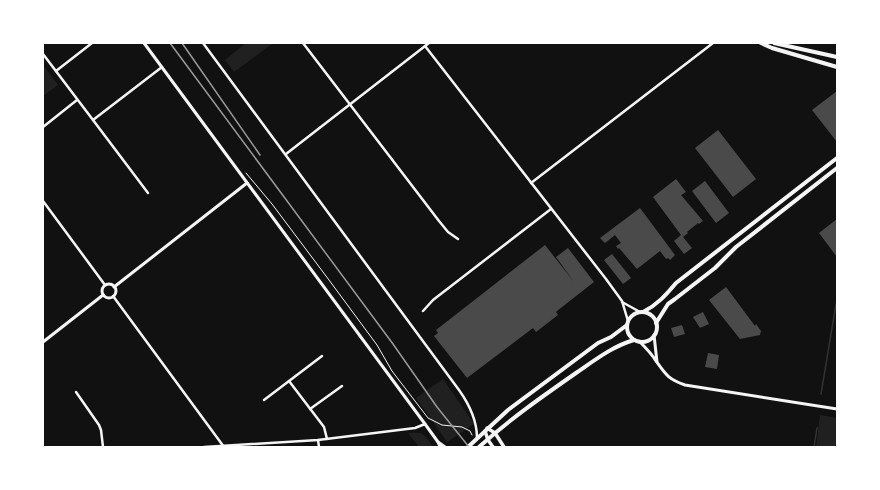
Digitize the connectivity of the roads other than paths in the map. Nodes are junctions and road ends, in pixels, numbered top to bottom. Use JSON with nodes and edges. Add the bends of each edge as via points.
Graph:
{"nodes":[{"id":1,"x":92,"y":43,"type":"edge"},
{"id":2,"x":144,"y":43,"type":"edge"},
{"id":3,"x":203,"y":43,"type":"edge"},
{"id":4,"x":303,"y":43,"type":"edge"},
{"id":5,"x":429,"y":43,"type":"edge"},
{"id":6,"x":713,"y":43,"type":"edge"},
{"id":7,"x":761,"y":43,"type":"edge"},
{"id":8,"x":774,"y":43,"type":"edge"},
{"id":9,"x":425,"y":46,"type":"junction"},
{"id":10,"x":43,"y":54,"type":"edge"},
{"id":11,"x":837,"y":57,"type":"edge"},
{"id":12,"x":162,"y":67,"type":"junction"},
{"id":13,"x":837,"y":67,"type":"edge"},
{"id":14,"x":56,"y":71,"type":"junction"},
{"id":15,"x":77,"y":100,"type":"junction"},
{"id":16,"x":349,"y":105,"type":"junction"},
{"id":17,"x":93,"y":120,"type":"junction"},
{"id":18,"x":43,"y":127,"type":"edge"},
{"id":19,"x":286,"y":154,"type":"junction"},
{"id":20,"x":837,"y":158,"type":"edge"},
{"id":21,"x":837,"y":168,"type":"edge"},
{"id":22,"x":247,"y":183,"type":"junction"},
{"id":23,"x":531,"y":183,"type":"junction"},
{"id":24,"x":148,"y":193,"type":"dead end"},
{"id":25,"x":43,"y":201,"type":"edge"},
{"id":26,"x":551,"y":209,"type":"junction"},
{"id":27,"x":458,"y":239,"type":"dead end"},
{"id":28,"x":105,"y":285,"type":"junction"},
{"id":29,"x":114,"y":287,"type":"junction"},
{"id":30,"x":103,"y":295,"type":"junction"},
{"id":31,"x":112,"y":296,"type":"junction"},
{"id":32,"x":622,"y":301,"type":"junction"},
{"id":33,"x":423,"y":311,"type":"dead end"},
{"id":34,"x":641,"y":312,"type":"junction"},
{"id":35,"x":627,"y":323,"type":"junction"},
{"id":36,"x":656,"y":323,"type":"junction"},
{"id":37,"x":654,"y":335,"type":"junction"},
{"id":38,"x":637,"y":341,"type":"junction"},
{"id":39,"x":43,"y":342,"type":"edge"},
{"id":40,"x":322,"y":356,"type":"dead end"},
{"id":41,"x":657,"y":362,"type":"junction"},
{"id":42,"x":289,"y":381,"type":"junction"},
{"id":43,"x":342,"y":386,"type":"dead end"},
{"id":44,"x":76,"y":392,"type":"dead end"},
{"id":45,"x":264,"y":400,"type":"dead end"},
{"id":46,"x":310,"y":408,"type":"junction"},
{"id":47,"x":837,"y":409,"type":"edge"},
{"id":48,"x":426,"y":424,"type":"junction"},
{"id":49,"x":486,"y":430,"type":"junction"},
{"id":50,"x":494,"y":433,"type":"junction"},
{"id":51,"x":477,"y":438,"type":"junction"},
{"id":52,"x":327,"y":439,"type":"junction"},
{"id":53,"x":318,"y":440,"type":"junction"},
{"id":54,"x":488,"y":440,"type":"junction"},
{"id":55,"x":438,"y":442,"type":"junction"},
{"id":56,"x":103,"y":447,"type":"edge"},
{"id":57,"x":204,"y":447,"type":"edge"},
{"id":58,"x":224,"y":447,"type":"edge"},
{"id":59,"x":319,"y":447,"type":"edge"},
{"id":60,"x":440,"y":447,"type":"edge"},
{"id":61,"x":445,"y":447,"type":"edge"},
{"id":62,"x":468,"y":447,"type":"edge"},
{"id":63,"x":480,"y":447,"type":"edge"},
{"id":64,"x":493,"y":447,"type":"edge"},
{"id":65,"x":504,"y":447,"type":"edge"}],
"edges":[{"from":1,"to":14,"type":"street"},
{"from":2,"to":12,"type":"street"},
{"from":3,"to":19,"type":"street"},
{"from":4,"to":16,"type":"street"},
{"from":5,"to":9,"type":"street"},
{"from":6,"to":23,"type":"street"},
{"from":7,"to":13,"type":"main road"},
{"from":8,"to":11,"type":"main road"},
{"from":9,"to":16,"type":"street"},
{"from":9,"to":23,"type":"street"},
{"from":10,"to":14,"type":"street"},
{"from":12,"to":17,"type":"street"},
{"from":12,"to":22,"type":"street"},
{"from":14,"to":15,"type":"street"},
{"from":15,"to":17,"type":"street"},
{"from":15,"to":18,"type":"street"},
{"from":16,"to":19,"type":"street"},
{"from":16,"to":27,"type":"street","via":[[438,221]]},
{"from":17,"to":24,"type":"street"},
{"from":19,"to":51,"type":"street","via":[[470,406]]},
{"from":20,"to":34,"type":"main road","via":[[676,283],[654,306]]},
{"from":21,"to":36,"type":"main road","via":[[668,304]]},
{"from":22,"to":29,"type":"street"},
{"from":22,"to":48,"type":"street"},
{"from":23,"to":26,"type":"street"},
{"from":25,"to":28,"type":"street"},
{"from":26,"to":32,"type":"street"},
{"from":26,"to":33,"type":"street","via":[[433,300]]},
{"from":28,"to":29,"type":"street"},
{"from":28,"to":30,"type":"street"},
{"from":29,"to":31,"type":"street","via":[[115,292]]},
{"from":30,"to":31,"type":"street"},
{"from":30,"to":39,"type":"street"},
{"from":31,"to":58,"type":"street"},
{"from":32,"to":34,"type":"street"},
{"from":32,"to":35,"type":"street"},
{"from":34,"to":35,"type":"main road","via":[[634,314]]},
{"from":34,"to":36,"type":"main road","via":[[652,316]]},
{"from":35,"to":38,"type":"main road","via":[[628,333]]},
{"from":35,"to":49,"type":"main road","via":[[618,333],[598,343],[508,410]]},
{"from":36,"to":37,"type":"main road"},
{"from":37,"to":38,"type":"main road","via":[[648,340]]},
{"from":37,"to":41,"type":"street"},
{"from":38,"to":41,"type":"street"},
{"from":38,"to":50,"type":"main road","via":[[624,343],[612,349]]},
{"from":40,"to":42,"type":"street"},
{"from":41,"to":47,"type":"street","via":[[666,376],[685,385]]},
{"from":42,"to":45,"type":"street"},
{"from":42,"to":46,"type":"street"},
{"from":43,"to":46,"type":"street"},
{"from":44,"to":56,"type":"street","via":[[102,430]]},
{"from":46,"to":52,"type":"street","via":[[324,427]]},
{"from":48,"to":52,"type":"street"},
{"from":48,"to":55,"type":"street"},
{"from":49,"to":50,"type":"main road"},
{"from":49,"to":51,"type":"main road"},
{"from":49,"to":54,"type":"main road"},
{"from":50,"to":54,"type":"main road"},
{"from":50,"to":65,"type":"main road"},
{"from":51,"to":62,"type":"main road"},
{"from":52,"to":53,"type":"street"},
{"from":53,"to":58,"type":"street"},
{"from":53,"to":59,"type":"street"},
{"from":54,"to":63,"type":"main road"},
{"from":54,"to":64,"type":"main road"},
{"from":55,"to":60,"type":"street"},
{"from":55,"to":61,"type":"street"},
{"from":57,"to":58,"type":"street"}]}
